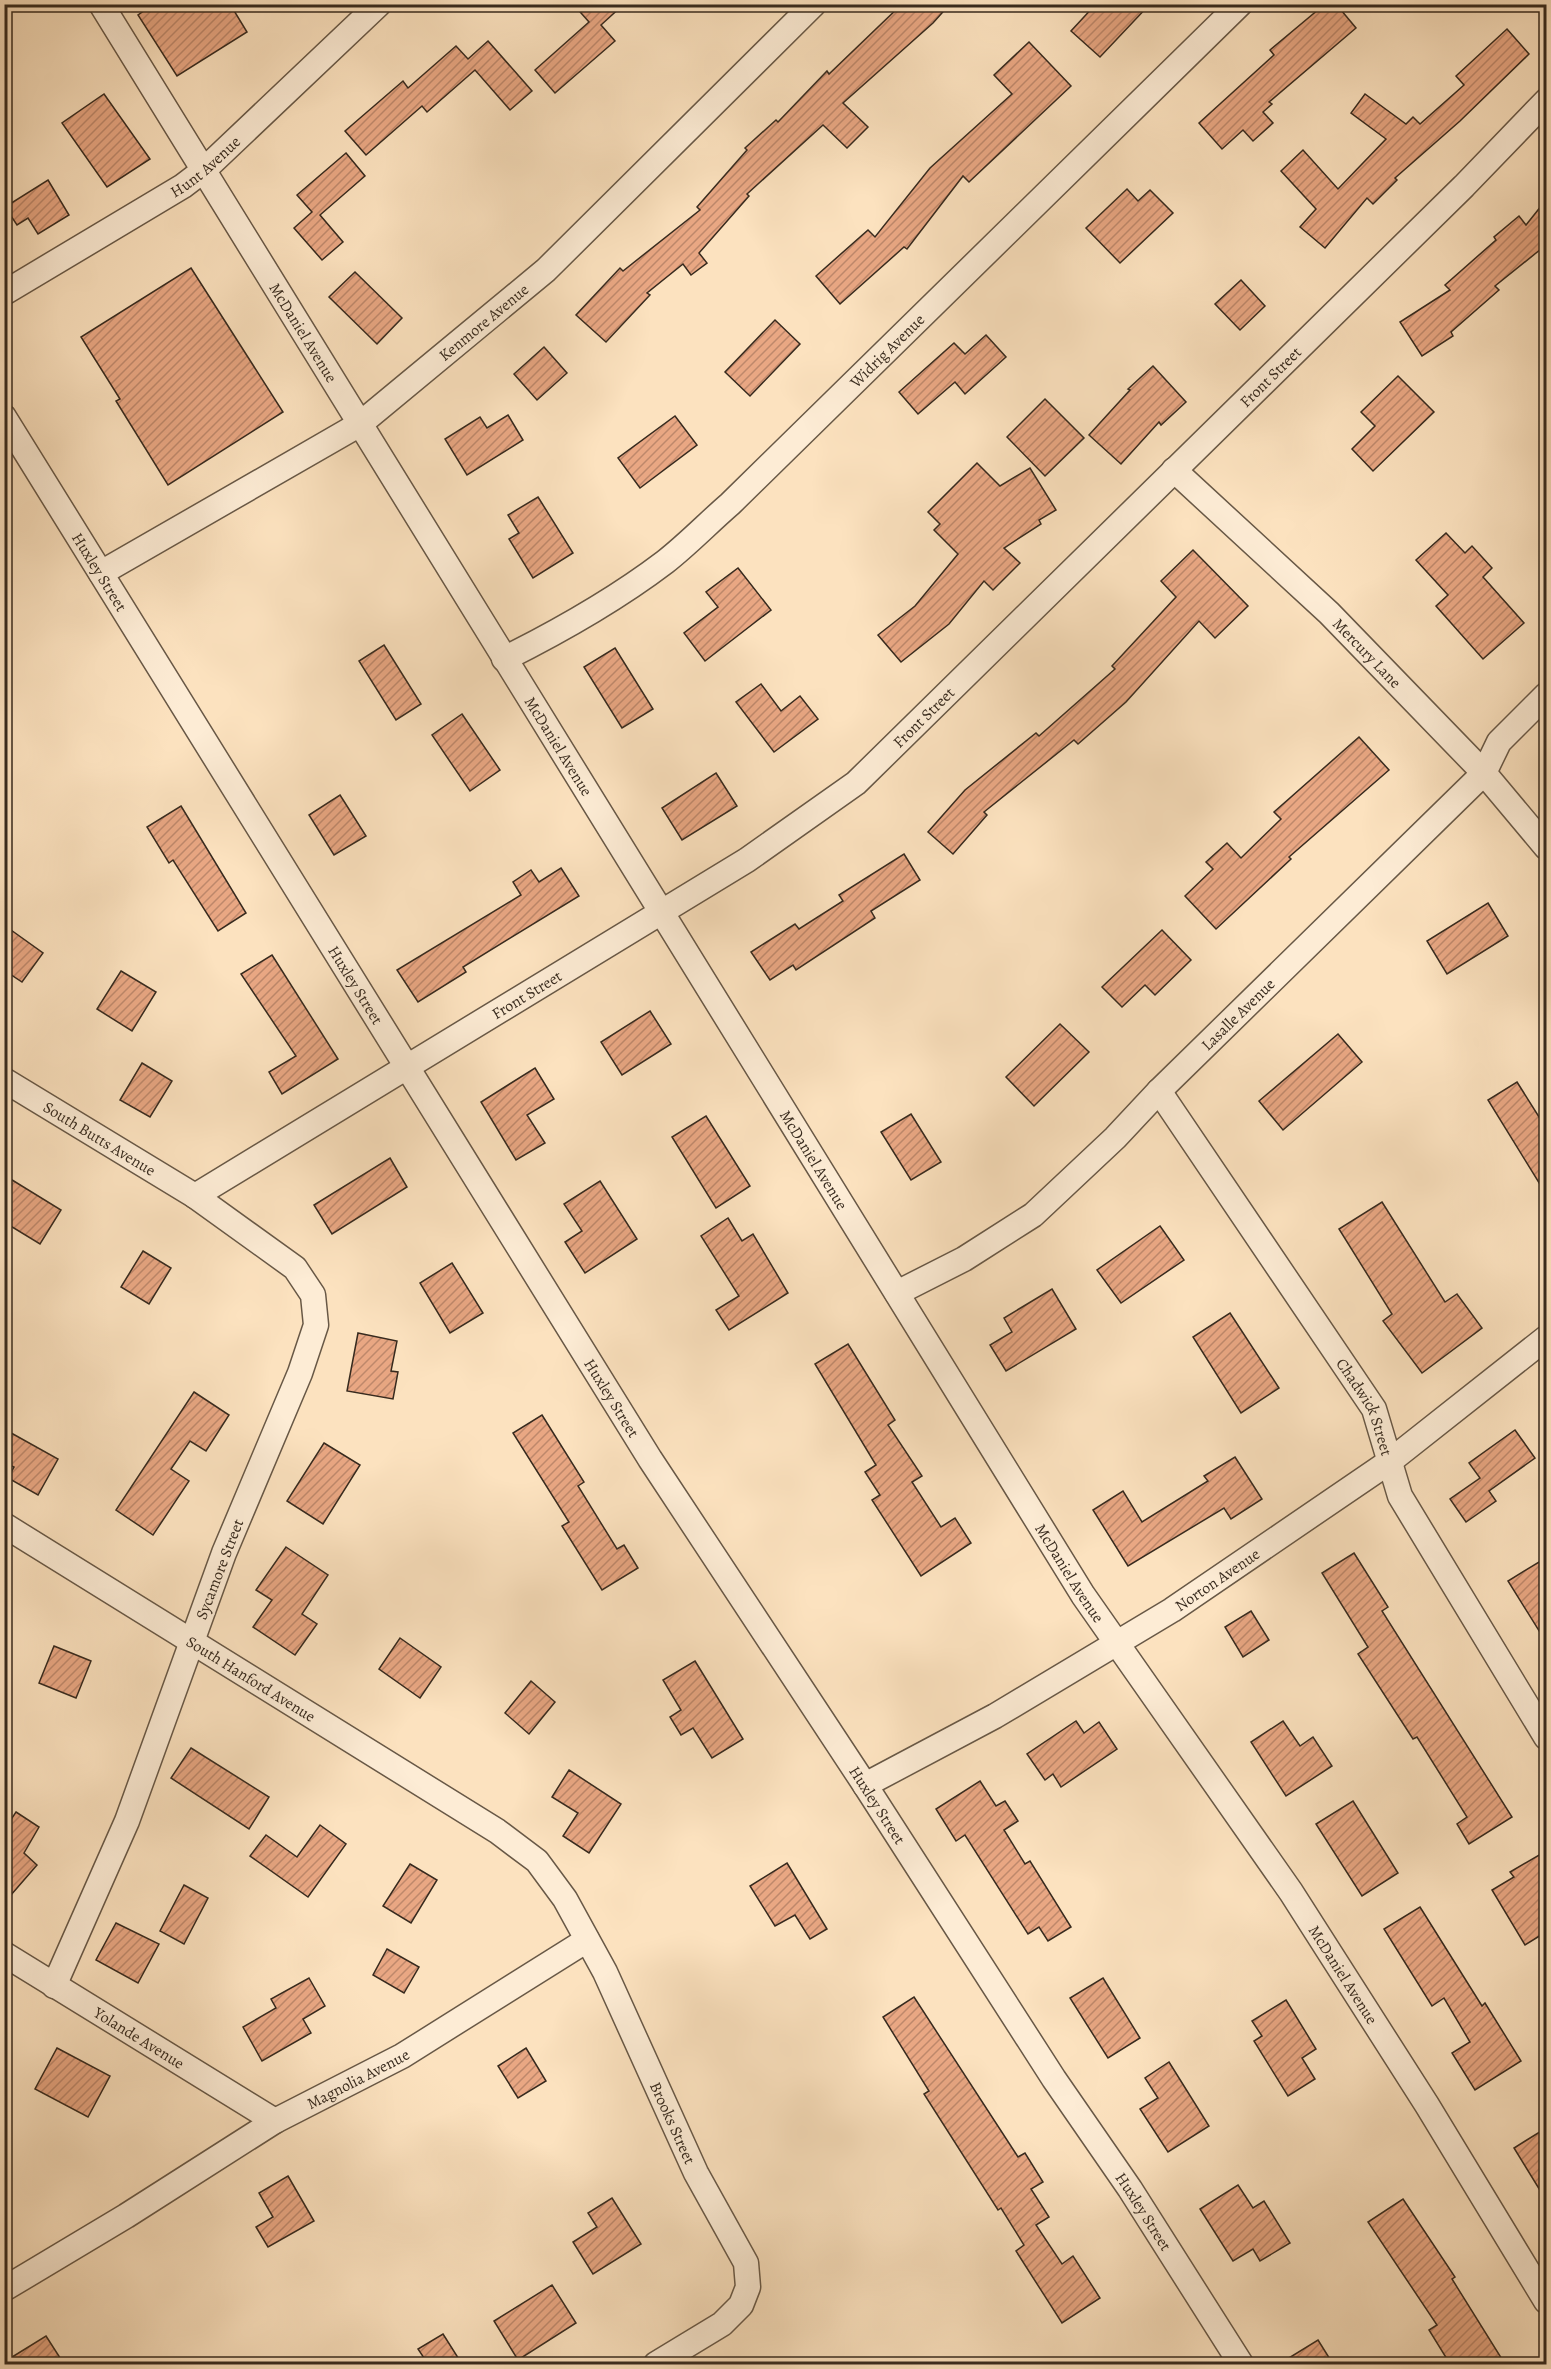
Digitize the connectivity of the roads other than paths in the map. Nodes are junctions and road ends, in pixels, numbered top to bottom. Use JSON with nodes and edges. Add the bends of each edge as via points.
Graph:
{"nodes":[{"id":1,"x":101,"y":4,"type":"edge"},
{"id":2,"x":379,"y":4,"type":"edge"},
{"id":3,"x":814,"y":4,"type":"edge"},
{"id":4,"x":1240,"y":4,"type":"edge"},
{"id":5,"x":1546,"y":101,"type":"edge"},
{"id":6,"x":204,"y":170,"type":"junction"},
{"id":7,"x":4,"y":293,"type":"edge"},
{"id":8,"x":4,"y":417,"type":"edge"},
{"id":9,"x":360,"y":424,"type":"junction"},
{"id":10,"x":1174,"y":470,"type":"junction"},
{"id":11,"x":101,"y":573,"type":"junction"},
{"id":12,"x":504,"y":659,"type":"junction"},
{"id":13,"x":1546,"y":695,"type":"edge"},
{"id":14,"x":1484,"y":773,"type":"junction"},
{"id":15,"x":1546,"y":847,"type":"edge"},
{"id":16,"x":660,"y":912,"type":"junction"},
{"id":17,"x":405,"y":1067,"type":"junction"},
{"id":18,"x":4,"y":1080,"type":"edge"},
{"id":19,"x":1159,"y":1091,"type":"junction"},
{"id":20,"x":195,"y":1196,"type":"junction"},
{"id":21,"x":897,"y":1293,"type":"junction"},
{"id":22,"x":1546,"y":1338,"type":"edge"},
{"id":23,"x":1389,"y":1462,"type":"junction"},
{"id":24,"x":4,"y":1525,"type":"edge"},
{"id":25,"x":191,"y":1643,"type":"junction"},
{"id":26,"x":1116,"y":1644,"type":"junction"},
{"id":27,"x":1546,"y":1737,"type":"edge"},
{"id":28,"x":865,"y":1785,"type":"junction"},
{"id":29,"x":587,"y":1940,"type":"junction"},
{"id":30,"x":4,"y":1954,"type":"edge"},
{"id":31,"x":54,"y":1986,"type":"junction"},
{"id":32,"x":275,"y":2121,"type":"junction"},
{"id":33,"x":4,"y":2289,"type":"edge"},
{"id":34,"x":1546,"y":2301,"type":"edge"},
{"id":35,"x":656,"y":2364,"type":"edge"},
{"id":36,"x":1241,"y":2364,"type":"edge"}],
"edges":[{"from":1,"to":6,"type":"street","name":"McDaniel Avenue"},
{"from":2,"to":6,"type":"street","name":"Hunt Avenue"},
{"from":3,"to":9,"type":"street","name":"Kenmore Avenue","via":[[546,270]]},
{"from":4,"to":12,"type":"street","name":"Widrig Avenue","via":[[730,504],[674,554],[609,600]]},
{"from":5,"to":10,"type":"street","name":"Front Street"},
{"from":6,"to":7,"type":"street","name":"Hunt Avenue"},
{"from":6,"to":9,"type":"street","name":"McDaniel Avenue"},
{"from":8,"to":11,"type":"street","name":"Huxley Street"},
{"from":9,"to":11,"type":"street","name":"Kenmore Avenue"},
{"from":9,"to":12,"type":"street","name":"McDaniel Avenue"},
{"from":10,"to":14,"type":"street","name":"Mercury Lane","via":[[1329,612]]},
{"from":10,"to":16,"type":"street","name":"Front Street","via":[[855,783],[747,860]]},
{"from":11,"to":17,"type":"street","name":"Huxley Street"},
{"from":12,"to":16,"type":"street","name":"McDaniel Avenue"},
{"from":13,"to":14,"type":"street","name":"Lasalle Avenue","via":[[1499,742]]},
{"from":14,"to":15,"type":"street","name":"Mercury Lane"},
{"from":14,"to":19,"type":"street","name":"Lasalle Avenue"},
{"from":16,"to":17,"type":"street","name":"Front Street"},
{"from":16,"to":21,"type":"street","name":"McDaniel Avenue"},
{"from":17,"to":20,"type":"street","name":"Front Street"},
{"from":17,"to":28,"type":"street","name":"Huxley Street","via":[[650,1459]]},
{"from":18,"to":20,"type":"street","name":"South Butts Avenue"},
{"from":19,"to":21,"type":"street","name":"Lasalle Avenue","via":[[1033,1215],[964,1259]]},
{"from":19,"to":23,"type":"street","name":"Chadwick Street","via":[[1374,1409]]},
{"from":20,"to":25,"type":"street","name":"Sycamore Street","via":[[295,1268],[313,1295],[316,1325]]},
{"from":21,"to":26,"type":"street","name":"McDaniel Avenue"},
{"from":22,"to":23,"type":"street","name":"Norton Avenue"},
{"from":23,"to":26,"type":"street","name":"Norton Avenue"},
{"from":23,"to":27,"type":"street","name":"Chadwick Street","via":[[1400,1496]]},
{"from":24,"to":25,"type":"street","name":"South Hanford Avenue"},
{"from":25,"to":29,"type":"street","name":"South Hanford Avenue","via":[[497,1831],[537,1861],[565,1899]]},
{"from":25,"to":31,"type":"street","name":"Sycamore Street","via":[[127,1821]]},
{"from":26,"to":28,"type":"street","name":"Norton Avenue","via":[[995,1716]]},
{"from":26,"to":34,"type":"street","name":"McDaniel Avenue","via":[[1291,1892]]},
{"from":28,"to":36,"type":"street","name":"Huxley Street"},
{"from":29,"to":32,"type":"street","name":"Magnolia Avenue","via":[[402,2056]]},
{"from":29,"to":35,"type":"street","name":"Brooks Street","via":[[696,2173],[746,2263],[748,2287],[741,2305],[722,2324]]},
{"from":30,"to":31,"type":"street","name":"Yolande Avenue"},
{"from":31,"to":32,"type":"street","name":"Yolande Avenue"},
{"from":32,"to":33,"type":"street","name":"Magnolia Avenue"}]}
